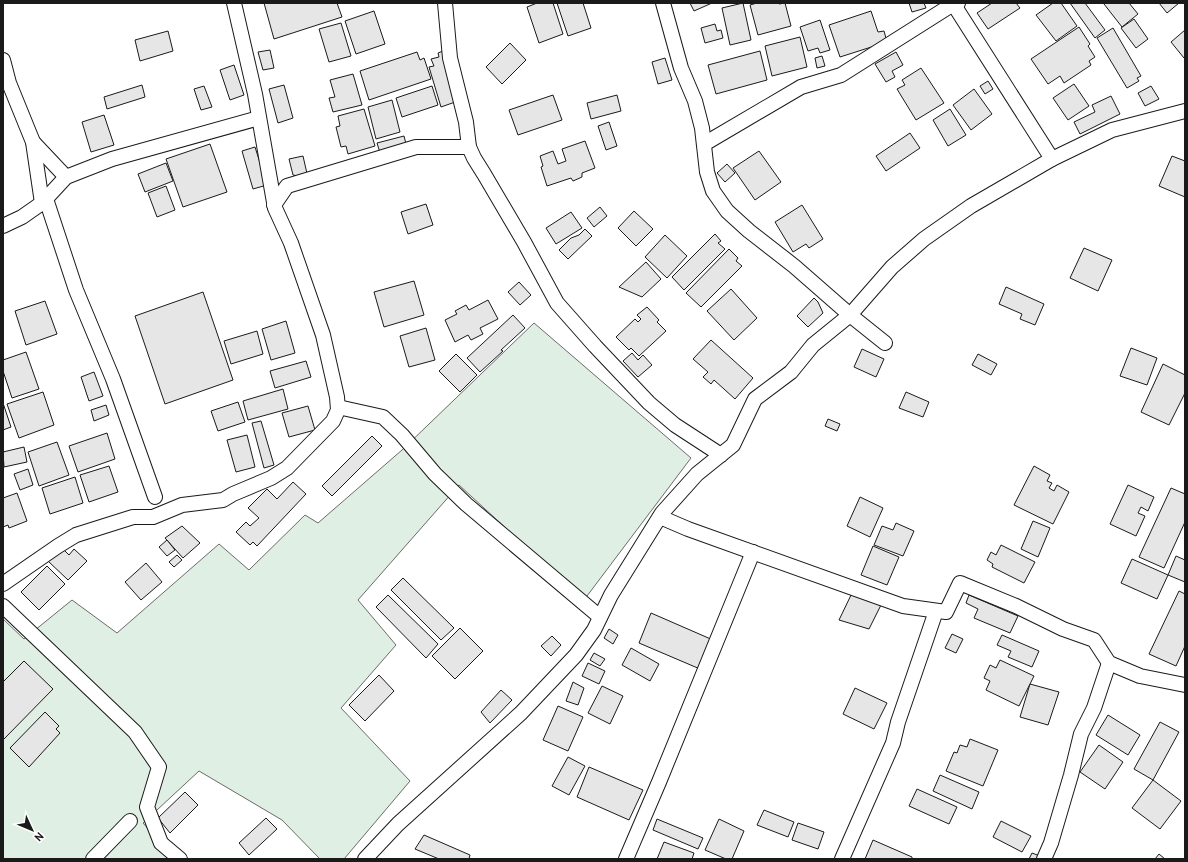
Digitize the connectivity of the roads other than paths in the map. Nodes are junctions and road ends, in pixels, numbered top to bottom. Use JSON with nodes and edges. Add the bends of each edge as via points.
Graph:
{"nodes":[{"id":1,"x":234,"y":3,"type":"edge"},
{"id":2,"x":445,"y":3,"type":"edge"},
{"id":3,"x":663,"y":3,"type":"edge"},
{"id":4,"x":956,"y":4,"type":"edge"},
{"id":5,"x":3,"y":60,"type":"edge"},
{"id":6,"x":1185,"y":111,"type":"edge"},
{"id":7,"x":259,"y":118,"type":"junction"},
{"id":8,"x":33,"y":142,"type":"junction"},
{"id":9,"x":704,"y":144,"type":"junction"},
{"id":10,"x":469,"y":147,"type":"junction"},
{"id":11,"x":1052,"y":159,"type":"junction"},
{"id":12,"x":269,"y":174,"type":"junction"},
{"id":13,"x":66,"y":177,"type":"junction"},
{"id":14,"x":287,"y":186,"type":"junction"},
{"id":15,"x":44,"y":201,"type":"junction"},
{"id":16,"x":274,"y":205,"type":"junction"},
{"id":17,"x":3,"y":226,"type":"edge"},
{"id":18,"x":850,"y":315,"type":"junction"},
{"id":19,"x":885,"y":343,"type":"dead end"},
{"id":20,"x":338,"y":406,"type":"junction"},
{"id":21,"x":721,"y":454,"type":"junction"},
{"id":22,"x":155,"y":497,"type":"junction"},
{"id":23,"x":182,"y":505,"type":"junction"},
{"id":24,"x":140,"y":517,"type":"junction"},
{"id":25,"x":660,"y":517,"type":"junction"},
{"id":26,"x":753,"y":552,"type":"junction"},
{"id":27,"x":3,"y":584,"type":"edge"},
{"id":28,"x":3,"y":606,"type":"edge"},
{"id":29,"x":936,"y":610,"type":"junction"},
{"id":30,"x":600,"y":617,"type":"junction"},
{"id":31,"x":1109,"y":663,"type":"junction"},
{"id":32,"x":1185,"y":685,"type":"edge"},
{"id":33,"x":130,"y":821,"type":"dead end"},
{"id":34,"x":93,"y":859,"type":"edge"},
{"id":35,"x":180,"y":859,"type":"edge"},
{"id":36,"x":365,"y":859,"type":"edge"},
{"id":37,"x":626,"y":859,"type":"edge"},
{"id":38,"x":842,"y":859,"type":"edge"},
{"id":39,"x":1044,"y":859,"type":"edge"}],
"edges":[{"from":1,"to":7,"type":"street"},
{"from":2,"to":10,"type":"street","via":[[450,58],[466,122]]},
{"from":3,"to":9,"type":"street","via":[[681,68],[695,102]]},
{"from":4,"to":9,"type":"street","via":[[841,75],[800,87]]},
{"from":4,"to":11,"type":"street"},
{"from":5,"to":8,"type":"street","via":[[9,84]]},
{"from":6,"to":11,"type":"street","via":[[1112,130]]},
{"from":7,"to":12,"type":"street"},
{"from":7,"to":13,"type":"street","via":[[112,159]]},
{"from":8,"to":13,"type":"street"},
{"from":8,"to":15,"type":"street"},
{"from":9,"to":18,"type":"street","via":[[707,172],[713,191],[727,211]]},
{"from":10,"to":14,"type":"street","via":[[416,147]]},
{"from":10,"to":21,"type":"street","via":[[557,303],[649,403],[675,425]]},
{"from":11,"to":18,"type":"street","via":[[971,206],[924,239],[892,267]]},
{"from":12,"to":14,"type":"street"},
{"from":12,"to":16,"type":"street"},
{"from":13,"to":15,"type":"street"},
{"from":14,"to":16,"type":"street"},
{"from":15,"to":17,"type":"street","via":[[22,217]]},
{"from":15,"to":22,"type":"street","via":[[76,290],[113,379]]},
{"from":16,"to":20,"type":"street","via":[[291,243],[323,335]]},
{"from":18,"to":19,"type":"street"},
{"from":18,"to":21,"type":"street","via":[[812,345],[791,372],[755,400],[732,445]]},
{"from":20,"to":23,"type":"street","via":[[333,421],[286,468],[223,500]]},
{"from":20,"to":30,"type":"street","via":[[383,417],[466,504]]},
{"from":21,"to":25,"type":"street","via":[[697,474]]},
{"from":22,"to":23,"type":"street"},
{"from":22,"to":24,"type":"street"},
{"from":23,"to":24,"type":"street","via":[[153,517]]},
{"from":24,"to":27,"type":"street","via":[[76,535]]},
{"from":25,"to":26,"type":"street","via":[[688,530]]},
{"from":25,"to":30,"type":"street"},
{"from":26,"to":29,"type":"street","via":[[903,606]]},
{"from":26,"to":37,"type":"street"},
{"from":28,"to":35,"type":"street","via":[[135,732],[160,767],[147,807],[161,843]]},
{"from":29,"to":31,"type":"street","via":[[946,612],[960,583],[1063,629],[1094,640]]},
{"from":29,"to":38,"type":"street","via":[[893,743]]},
{"from":30,"to":36,"type":"street","via":[[576,655],[521,713],[398,824]]},
{"from":31,"to":32,"type":"street","via":[[1140,676]]},
{"from":31,"to":39,"type":"street","via":[[1094,708],[1081,734],[1069,783]]},
{"from":33,"to":34,"type":"street"}]}
